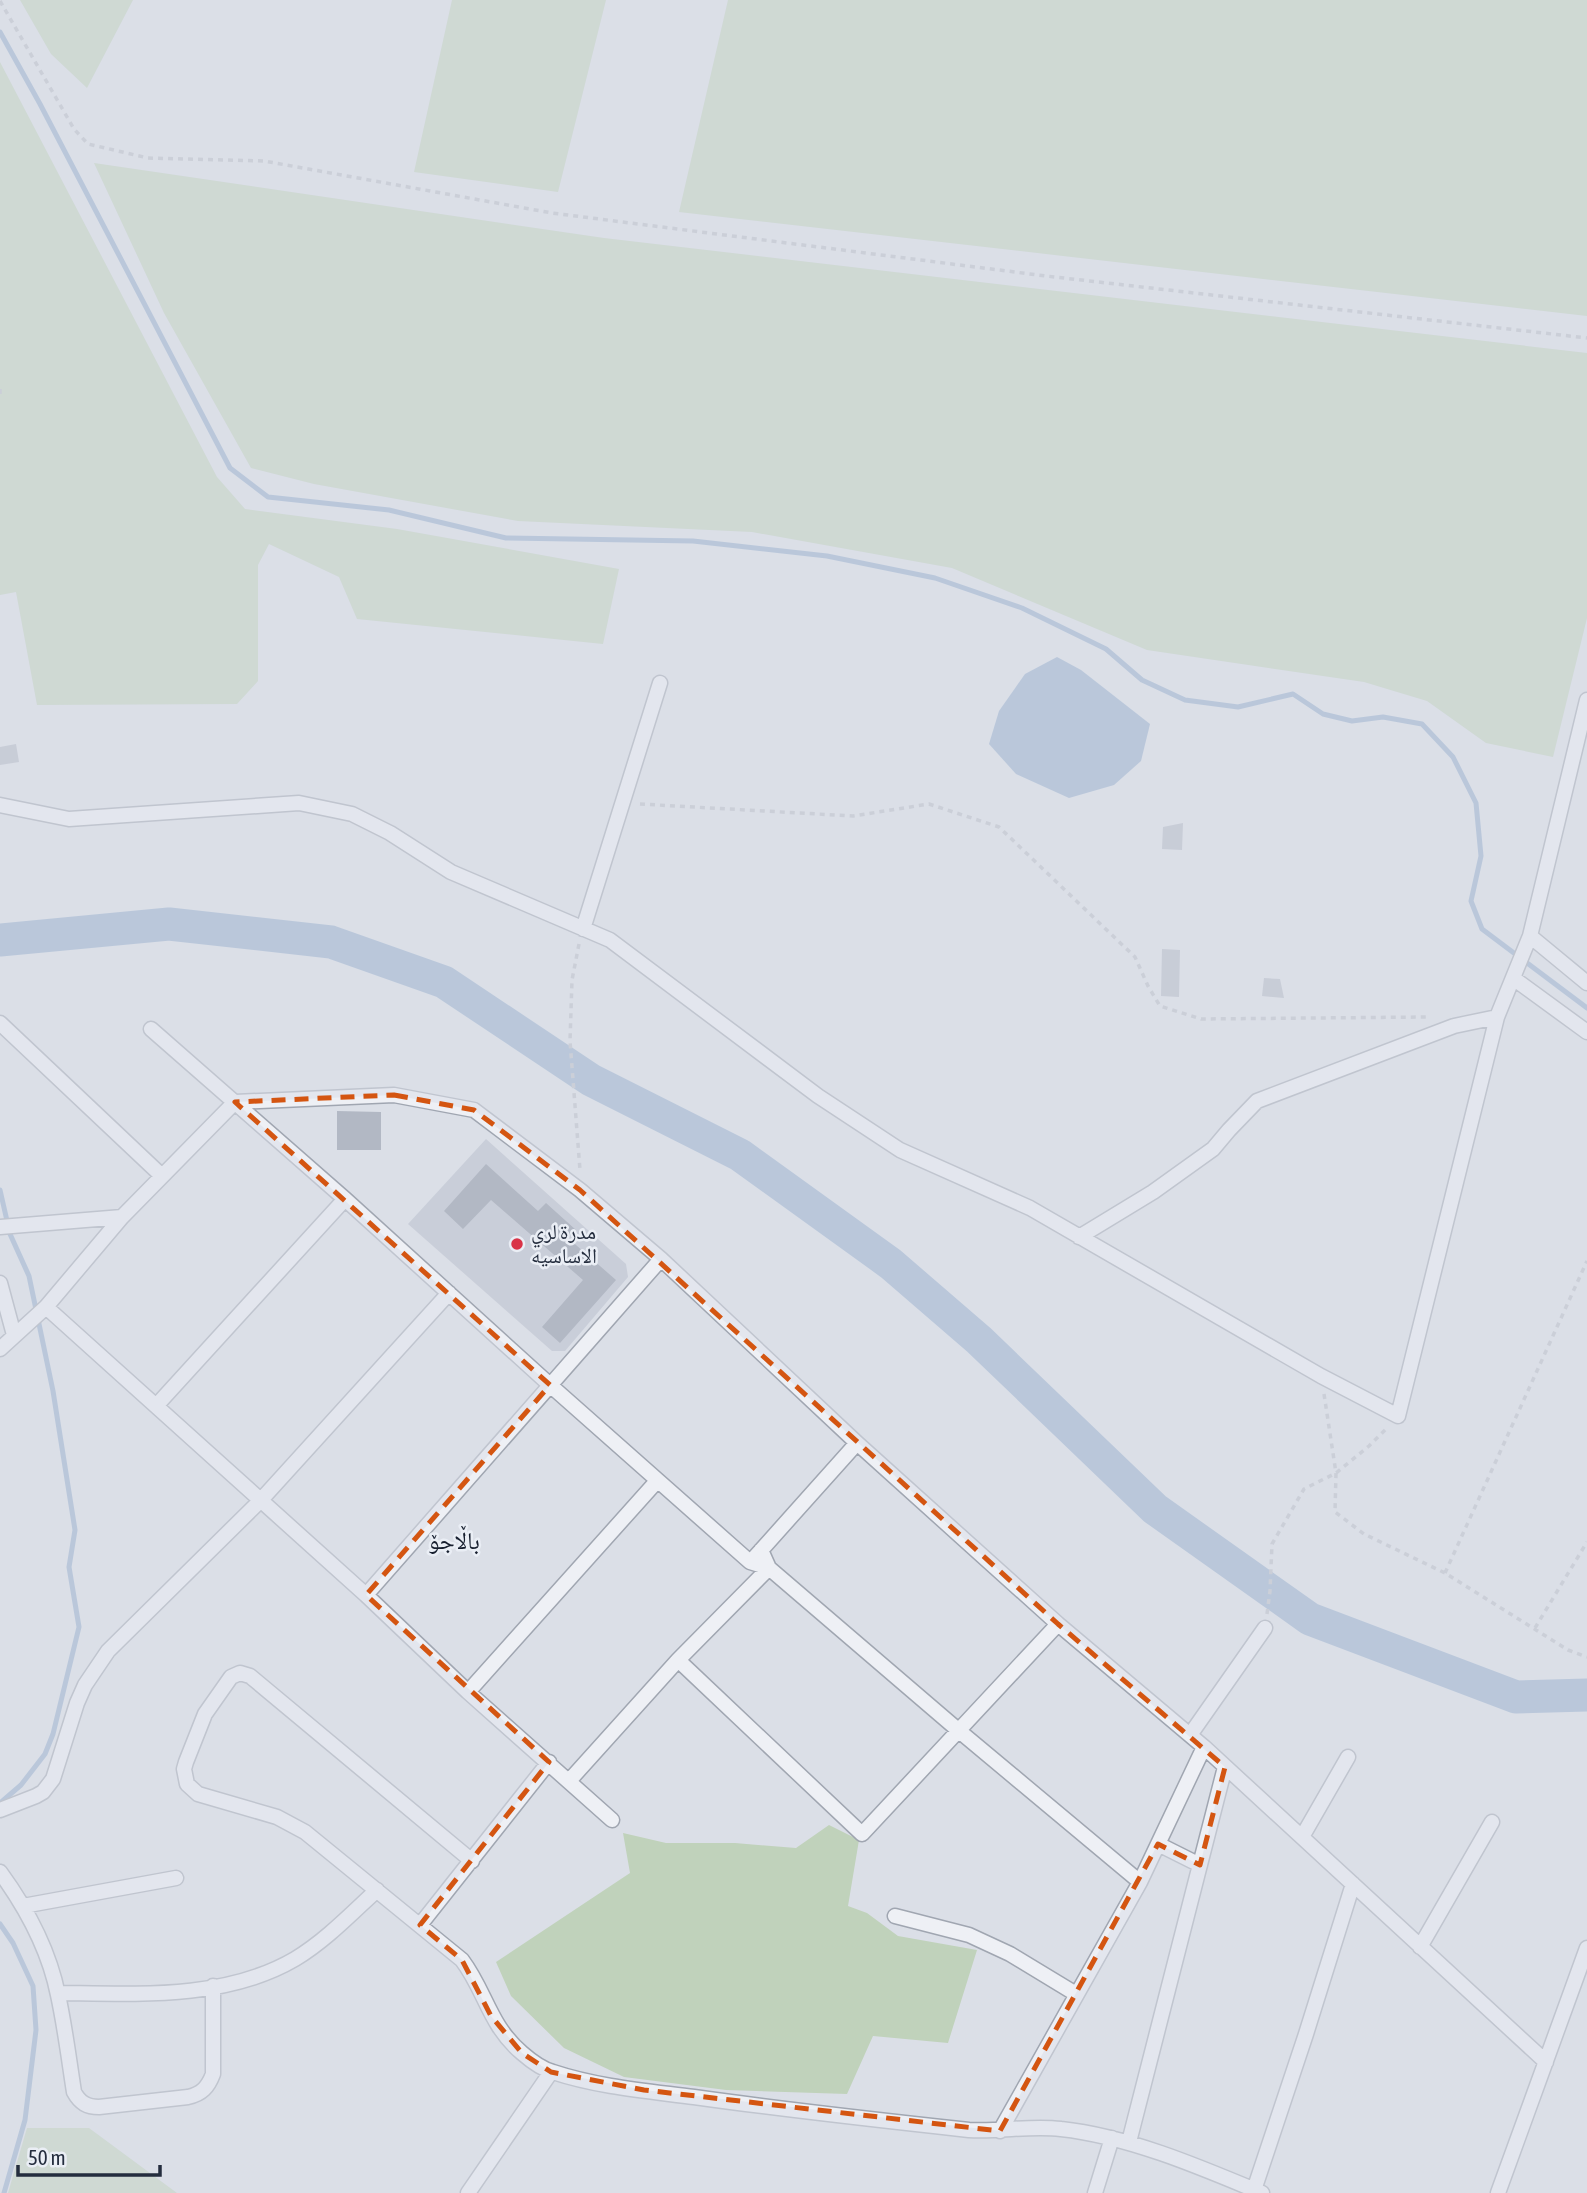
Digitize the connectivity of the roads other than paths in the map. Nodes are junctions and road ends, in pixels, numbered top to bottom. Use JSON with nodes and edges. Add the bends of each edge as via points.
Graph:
{"nodes":[{"id":1,"x":660,"y":682,"type":"dead end"},
{"id":2,"x":1587,"y":701,"type":"edge"},
{"id":3,"x":0,"y":805,"type":"edge"},
{"id":4,"x":583,"y":929,"type":"junction"},
{"id":5,"x":1528,"y":941,"type":"junction"},
{"id":6,"x":1515,"y":973,"type":"junction"},
{"id":7,"x":1587,"y":983,"type":"edge"},
{"id":8,"x":1497,"y":1017,"type":"junction"},
{"id":9,"x":0,"y":1023,"type":"edge"},
{"id":10,"x":151,"y":1029,"type":"dead end"},
{"id":11,"x":1587,"y":1032,"type":"edge"},
{"id":12,"x":235,"y":1102,"type":"junction"},
{"id":13,"x":162,"y":1176,"type":"junction"},
{"id":14,"x":345,"y":1199,"type":"junction"},
{"id":15,"x":122,"y":1217,"type":"junction"},
{"id":16,"x":0,"y":1227,"type":"edge"},
{"id":17,"x":1079,"y":1237,"type":"junction"},
{"id":18,"x":661,"y":1259,"type":"junction"},
{"id":19,"x":0,"y":1283,"type":"edge"},
{"id":20,"x":449,"y":1293,"type":"junction"},
{"id":21,"x":46,"y":1307,"type":"junction"},
{"id":22,"x":14,"y":1335,"type":"junction"},
{"id":23,"x":0,"y":1349,"type":"edge"},
{"id":24,"x":550,"y":1385,"type":"junction"},
{"id":25,"x":156,"y":1406,"type":"junction"},
{"id":26,"x":857,"y":1443,"type":"junction"},
{"id":27,"x":657,"y":1481,"type":"junction"},
{"id":28,"x":260,"y":1501,"type":"junction"},
{"id":29,"x":761,"y":1550,"type":"junction"},
{"id":30,"x":750,"y":1562,"type":"junction"},
{"id":31,"x":769,"y":1568,"type":"junction"},
{"id":32,"x":366,"y":1595,"type":"junction"},
{"id":33,"x":1058,"y":1624,"type":"junction"},
{"id":34,"x":1265,"y":1628,"type":"road end"},
{"id":35,"x":678,"y":1660,"type":"junction"},
{"id":36,"x":468,"y":1692,"type":"junction"},
{"id":37,"x":958,"y":1730,"type":"junction"},
{"id":38,"x":1190,"y":1735,"type":"junction"},
{"id":39,"x":1204,"y":1747,"type":"junction"},
{"id":40,"x":1348,"y":1757,"type":"dead end"},
{"id":41,"x":548,"y":1762,"type":"junction"},
{"id":42,"x":1225,"y":1767,"type":"junction"},
{"id":43,"x":569,"y":1781,"type":"junction"},
{"id":44,"x":0,"y":1810,"type":"edge"},
{"id":45,"x":612,"y":1820,"type":"dead end"},
{"id":46,"x":1492,"y":1822,"type":"dead end"},
{"id":47,"x":1302,"y":1837,"type":"junction"},
{"id":48,"x":1158,"y":1844,"type":"junction"},
{"id":49,"x":472,"y":1861,"type":"junction"},
{"id":50,"x":1200,"y":1865,"type":"junction"},
{"id":51,"x":0,"y":1872,"type":"edge"},
{"id":52,"x":176,"y":1878,"type":"dead end"},
{"id":53,"x":1140,"y":1882,"type":"junction"},
{"id":54,"x":1353,"y":1884,"type":"junction"},
{"id":55,"x":377,"y":1889,"type":"junction"},
{"id":56,"x":23,"y":1906,"type":"junction"},
{"id":57,"x":895,"y":1916,"type":"dead end"},
{"id":58,"x":420,"y":1925,"type":"junction"},
{"id":59,"x":1420,"y":1947,"type":"junction"},
{"id":60,"x":1587,"y":1948,"type":"edge"},
{"id":61,"x":213,"y":1986,"type":"junction"},
{"id":62,"x":58,"y":1993,"type":"junction"},
{"id":63,"x":1076,"y":1994,"type":"junction"},
{"id":64,"x":1546,"y":2062,"type":"junction"},
{"id":65,"x":551,"y":2072,"type":"junction"},
{"id":66,"x":1000,"y":2131,"type":"junction"},
{"id":67,"x":1112,"y":2138,"type":"junction"},
{"id":68,"x":1129,"y":2142,"type":"junction"},
{"id":69,"x":1256,"y":2192,"type":"edge"},
{"id":70,"x":468,"y":2193,"type":"edge"},
{"id":71,"x":1095,"y":2193,"type":"edge"},
{"id":72,"x":1498,"y":2193,"type":"edge"}],
"edges":[{"from":1,"to":4,"type":"street"},
{"from":2,"to":5,"type":"street"},
{"from":3,"to":4,"type":"street","via":[[69,819],[299,803],[339,811],[390,833],[451,872]]},
{"from":4,"to":17,"type":"street","via":[[610,940],[818,1096],[900,1150],[1030,1208]]},
{"from":5,"to":6,"type":"street"},
{"from":5,"to":7,"type":"street"},
{"from":6,"to":8,"type":"street"},
{"from":6,"to":11,"type":"street"},
{"from":8,"to":17,"type":"street","via":[[1454,1026],[1257,1101],[1213,1149]]},
{"from":8,"to":17,"type":"street","via":[[1398,1416]]},
{"from":9,"to":13,"type":"street"},
{"from":10,"to":12,"type":"street"},
{"from":12,"to":13,"type":"street"},
{"from":12,"to":14,"type":"street"},
{"from":12,"to":18,"type":"street","via":[[394,1095],[474,1110]]},
{"from":13,"to":15,"type":"street"},
{"from":14,"to":20,"type":"street"},
{"from":14,"to":25,"type":"street"},
{"from":15,"to":16,"type":"street"},
{"from":15,"to":21,"type":"street"},
{"from":18,"to":24,"type":"street"},
{"from":18,"to":26,"type":"street"},
{"from":19,"to":22,"type":"street"},
{"from":20,"to":24,"type":"street"},
{"from":20,"to":28,"type":"street"},
{"from":21,"to":22,"type":"street"},
{"from":21,"to":25,"type":"street"},
{"from":22,"to":23,"type":"street"},
{"from":24,"to":27,"type":"street"},
{"from":24,"to":32,"type":"street"},
{"from":25,"to":28,"type":"street"},
{"from":26,"to":29,"type":"street"},
{"from":26,"to":33,"type":"street"},
{"from":27,"to":30,"type":"street"},
{"from":27,"to":36,"type":"street"},
{"from":28,"to":32,"type":"street"},
{"from":28,"to":44,"type":"street","via":[[102,1659],[77,1703],[57,1772],[48,1786],[36,1796]]},
{"from":29,"to":30,"type":"street"},
{"from":29,"to":31,"type":"street"},
{"from":30,"to":31,"type":"street"},
{"from":31,"to":35,"type":"street"},
{"from":31,"to":37,"type":"street"},
{"from":32,"to":36,"type":"street"},
{"from":33,"to":37,"type":"street"},
{"from":33,"to":38,"type":"street"},
{"from":34,"to":38,"type":"street"},
{"from":35,"to":37,"type":"street","via":[[862,1834]]},
{"from":35,"to":43,"type":"street"},
{"from":36,"to":41,"type":"street"},
{"from":37,"to":53,"type":"street"},
{"from":38,"to":39,"type":"street"},
{"from":39,"to":42,"type":"street"},
{"from":39,"to":48,"type":"street"},
{"from":40,"to":47,"type":"street"},
{"from":41,"to":43,"type":"street"},
{"from":41,"to":49,"type":"street"},
{"from":42,"to":47,"type":"street"},
{"from":42,"to":50,"type":"street"},
{"from":43,"to":45,"type":"street"},
{"from":46,"to":59,"type":"street"},
{"from":47,"to":54,"type":"street"},
{"from":48,"to":50,"type":"street"},
{"from":48,"to":53,"type":"street"},
{"from":49,"to":55,"type":"street","via":[[250,1675],[231,1677],[197,1729],[184,1769],[187,1784],[198,1794],[291,1824]]},
{"from":49,"to":58,"type":"street"},
{"from":50,"to":68,"type":"street"},
{"from":51,"to":56,"type":"street"},
{"from":52,"to":56,"type":"street"},
{"from":53,"to":63,"type":"street"},
{"from":54,"to":59,"type":"street"},
{"from":54,"to":69,"type":"street"},
{"from":55,"to":58,"type":"street"},
{"from":55,"to":61,"type":"street","via":[[295,1958],[252,1978]]},
{"from":56,"to":62,"type":"street"},
{"from":57,"to":63,"type":"street","via":[[969,1935]]},
{"from":58,"to":65,"type":"street","via":[[462,1960],[491,2016],[510,2041]]},
{"from":59,"to":64,"type":"street"},
{"from":60,"to":64,"type":"street"},
{"from":61,"to":62,"type":"street","via":[[136,1994]]},
{"from":61,"to":62,"type":"street","via":[[213,2074],[207,2087],[195,2096],[99,2107],[87,2106],[74,2092]]},
{"from":63,"to":66,"type":"street"},
{"from":64,"to":72,"type":"street"},
{"from":65,"to":66,"type":"street","via":[[784,2110]]},
{"from":65,"to":70,"type":"street"},
{"from":66,"to":67,"type":"street","via":[[1058,2128]]},
{"from":67,"to":68,"type":"street"},
{"from":67,"to":71,"type":"street"},
{"from":68,"to":69,"type":"street"}]}
